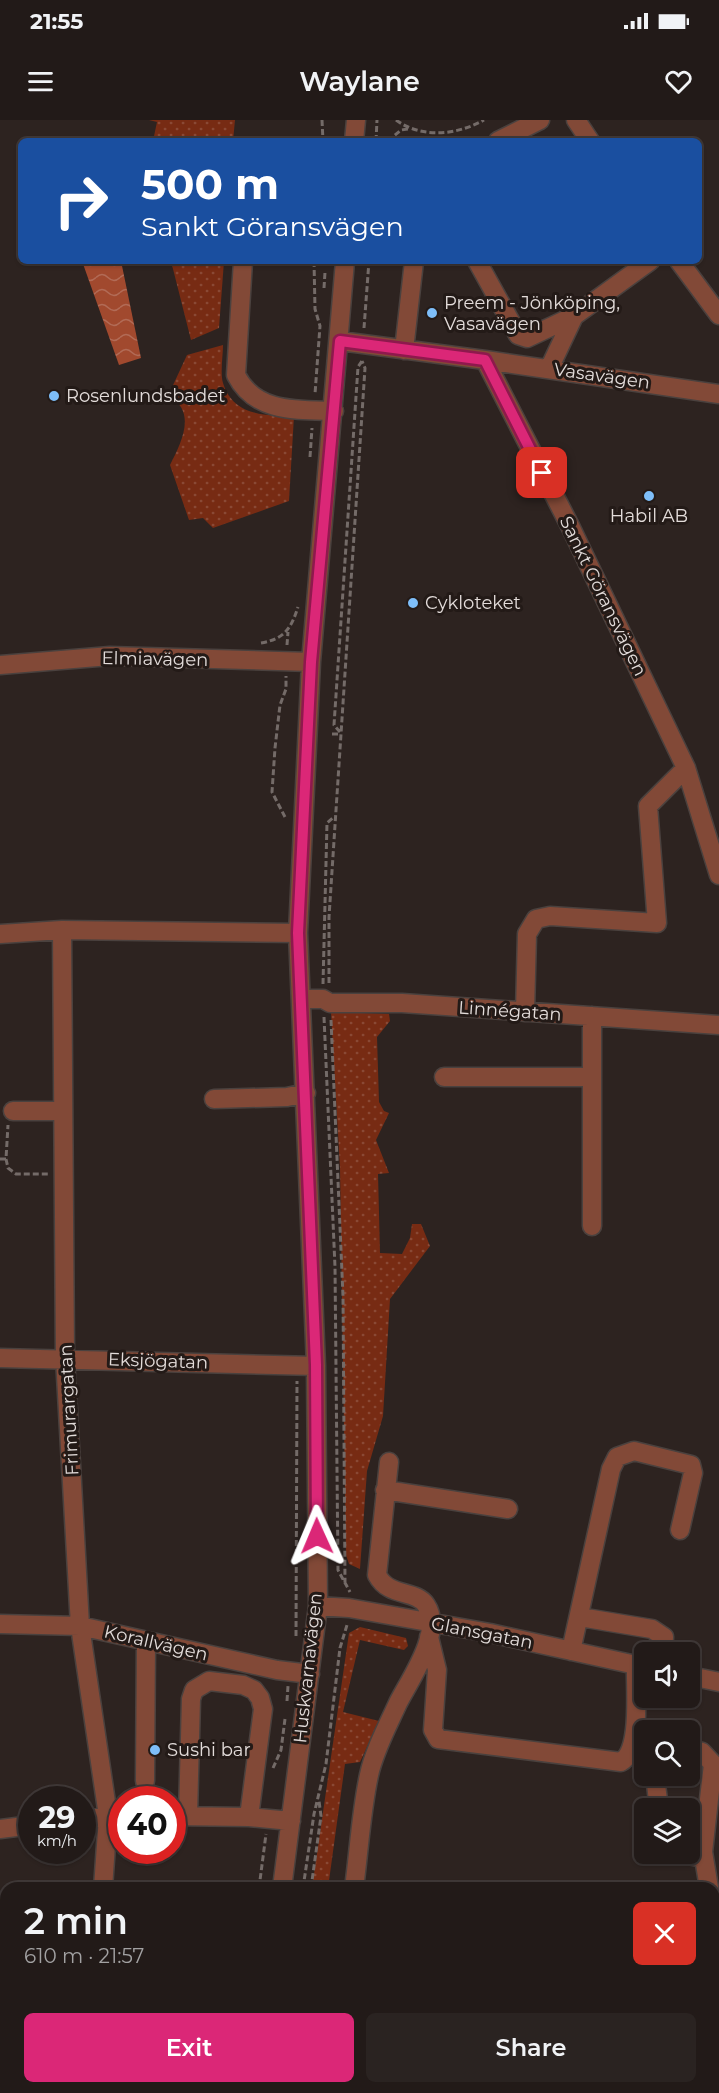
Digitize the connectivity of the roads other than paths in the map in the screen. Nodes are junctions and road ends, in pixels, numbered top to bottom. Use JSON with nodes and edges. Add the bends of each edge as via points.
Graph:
{"nodes":[{"id":1,"x":356,"y":120,"type":"edge"},
{"id":2,"x":540,"y":120,"type":"edge"},
{"id":3,"x":576,"y":120,"type":"edge"},
{"id":4,"x":354,"y":138,"type":"edge"},
{"id":5,"x":504,"y":138,"type":"edge"},
{"id":6,"x":588,"y":138,"type":"edge"},
{"id":7,"x":243,"y":264,"type":"edge"},
{"id":8,"x":345,"y":264,"type":"edge"},
{"id":9,"x":414,"y":264,"type":"edge"},
{"id":10,"x":479,"y":264,"type":"edge"},
{"id":11,"x":646,"y":264,"type":"edge"},
{"id":12,"x":681,"y":264,"type":"edge"},
{"id":13,"x":719,"y":315,"type":"edge"},
{"id":14,"x":574,"y":316,"type":"junction"},
{"id":15,"x":340,"y":341,"type":"junction"},
{"id":16,"x":404,"y":350,"type":"junction"},
{"id":17,"x":485,"y":360,"type":"junction"},
{"id":18,"x":549,"y":369,"type":"junction"},
{"id":19,"x":719,"y":394,"type":"edge"},
{"id":20,"x":334,"y":411,"type":"junction"},
{"id":21,"x":311,"y":662,"type":"junction"},
{"id":22,"x":0,"y":665,"type":"edge"},
{"id":23,"x":686,"y":768,"type":"junction"},
{"id":24,"x":719,"y":875,"type":"edge"},
{"id":25,"x":62,"y":930,"type":"junction"},
{"id":26,"x":298,"y":933,"type":"junction"},
{"id":27,"x":0,"y":934,"type":"edge"},
{"id":28,"x":302,"y":999,"type":"junction"},
{"id":29,"x":525,"y":1012,"type":"junction"},
{"id":30,"x":592,"y":1016,"type":"junction"},
{"id":31,"x":719,"y":1025,"type":"edge"},
{"id":32,"x":444,"y":1077,"type":"dead end"},
{"id":33,"x":592,"y":1077,"type":"junction"},
{"id":34,"x":306,"y":1093,"type":"junction"},
{"id":35,"x":214,"y":1099,"type":"dead end"},
{"id":36,"x":13,"y":1111,"type":"road end"},
{"id":37,"x":63,"y":1112,"type":"junction"},
{"id":38,"x":592,"y":1226,"type":"dead end"},
{"id":39,"x":0,"y":1358,"type":"edge"},
{"id":40,"x":65,"y":1358,"type":"junction"},
{"id":41,"x":316,"y":1365,"type":"junction"},
{"id":42,"x":389,"y":1462,"type":"dead end"},
{"id":43,"x":385,"y":1490,"type":"junction"},
{"id":44,"x":508,"y":1509,"type":"dead end"},
{"id":45,"x":680,"y":1530,"type":"dead end"},
{"id":46,"x":318,"y":1606,"type":"junction"},
{"id":47,"x":580,"y":1617,"type":"junction"},
{"id":48,"x":0,"y":1624,"type":"edge"},
{"id":49,"x":80,"y":1626,"type":"junction"},
{"id":50,"x":429,"y":1630,"type":"junction"},
{"id":51,"x":146,"y":1641,"type":"junction"},
{"id":52,"x":664,"y":1642,"type":"edge"},
{"id":53,"x":571,"y":1651,"type":"junction"},
{"id":54,"x":634,"y":1665,"type":"edge"},
{"id":55,"x":310,"y":1674,"type":"junction"},
{"id":56,"x":700,"y":1677,"type":"edge"},
{"id":57,"x":717,"y":1678,"type":"edge"},
{"id":58,"x":634,"y":1750,"type":"edge"},
{"id":59,"x":700,"y":1752,"type":"edge"},
{"id":60,"x":145,"y":1781,"type":"dead end"},
{"id":61,"x":109,"y":1786,"type":"edge"},
{"id":62,"x":183,"y":1786,"type":"edge"},
{"id":63,"x":186,"y":1816,"type":"edge"},
{"id":64,"x":249,"y":1817,"type":"junction"},
{"id":65,"x":291,"y":1821,"type":"junction"},
{"id":66,"x":18,"y":1827,"type":"edge"},
{"id":67,"x":0,"y":1829,"type":"edge"},
{"id":68,"x":700,"y":1857,"type":"edge"},
{"id":69,"x":108,"y":1858,"type":"edge"},
{"id":70,"x":704,"y":1858,"type":"junction"},
{"id":71,"x":104,"y":1882,"type":"edge"},
{"id":72,"x":283,"y":1882,"type":"edge"},
{"id":73,"x":355,"y":1882,"type":"edge"},
{"id":74,"x":708,"y":1882,"type":"edge"}],
"edges":[{"from":1,"to":4,"type":"street"},
{"from":2,"to":5,"type":"street"},
{"from":3,"to":6,"type":"street"},
{"from":7,"to":20,"type":"street","via":[[236,375],[249,395],[261,402],[275,407]]},
{"from":8,"to":15,"type":"street","name":"Huskvarnavägen"},
{"from":9,"to":16,"type":"street"},
{"from":10,"to":14,"type":"street","via":[[518,335],[527,338]]},
{"from":11,"to":14,"type":"street"},
{"from":12,"to":13,"type":"street"},
{"from":14,"to":18,"type":"street"},
{"from":15,"to":16,"type":"street","via":[[362,352]]},
{"from":15,"to":20,"type":"street","name":"Huskvarnavägen"},
{"from":16,"to":17,"type":"street"},
{"from":17,"to":18,"type":"street","name":"Vasavägen"},
{"from":17,"to":23,"type":"street","name":"Sankt Göransvägen"},
{"from":18,"to":19,"type":"street","name":"Vasavägen"},
{"from":20,"to":21,"type":"street","name":"Huskvarnavägen"},
{"from":21,"to":22,"type":"street","name":"Elmiavägen","via":[[110,656]]},
{"from":21,"to":26,"type":"street","name":"Huskvarnavägen"},
{"from":23,"to":24,"type":"street","name":"Sankt Göransvägen"},
{"from":23,"to":29,"type":"street","via":[[648,806],[657,923],[549,916],[536,920],[527,934]]},
{"from":25,"to":26,"type":"street"},
{"from":25,"to":27,"type":"street"},
{"from":25,"to":37,"type":"street","name":"Frimurargatan"},
{"from":26,"to":28,"type":"street","name":"Huskvarnavägen"},
{"from":28,"to":29,"type":"street","name":"Linnégatan"},
{"from":28,"to":34,"type":"street","name":"Huskvarnavägen"},
{"from":29,"to":30,"type":"street","name":"Linnégatan"},
{"from":30,"to":31,"type":"street","name":"Linnégatan"},
{"from":30,"to":33,"type":"street"},
{"from":32,"to":33,"type":"street"},
{"from":33,"to":38,"type":"street"},
{"from":34,"to":35,"type":"street"},
{"from":34,"to":41,"type":"street","name":"Huskvarnavägen"},
{"from":36,"to":37,"type":"street"},
{"from":37,"to":40,"type":"street","name":"Frimurargatan"},
{"from":39,"to":40,"type":"street","name":"Eksjögatan"},
{"from":40,"to":41,"type":"street","name":"Eksjögatan"},
{"from":40,"to":49,"type":"street","name":"Frimurargatan"},
{"from":41,"to":46,"type":"street","name":"Huskvarnavägen"},
{"from":42,"to":43,"type":"street"},
{"from":43,"to":44,"type":"street"},
{"from":43,"to":50,"type":"street","via":[[377,1575],[389,1589],[426,1605]]},
{"from":45,"to":47,"type":"street","via":[[693,1473],[691,1465],[634,1451],[616,1457]]},
{"from":46,"to":50,"type":"street","name":"Glansgatan","via":[[349,1608]]},
{"from":46,"to":55,"type":"street","name":"Huskvarnavägen"},
{"from":47,"to":52,"type":"street","via":[[652,1629],[664,1637]]},
{"from":47,"to":53,"type":"street"},
{"from":48,"to":49,"type":"street","name":"Korallvägen"},
{"from":49,"to":51,"type":"street","name":"Korallvägen"},
{"from":49,"to":61,"type":"street","name":"Frimurargatan"},
{"from":50,"to":53,"type":"street","name":"Glansgatan"},
{"from":50,"to":58,"type":"street","via":[[437,1670],[433,1730],[438,1739],[621,1762]]},
{"from":50,"to":73,"type":"street","via":[[417,1671],[399,1701],[369,1774]]},
{"from":51,"to":55,"type":"street","name":"Korallvägen"},
{"from":51,"to":60,"type":"street"},
{"from":53,"to":54,"type":"street","name":"Glansgatan"},
{"from":55,"to":65,"type":"street","name":"Huskvarnavägen"},
{"from":56,"to":57,"type":"street"},
{"from":59,"to":70,"type":"street","via":[[713,1764]]},
{"from":62,"to":64,"type":"street","via":[[194,1690],[209,1681],[254,1690],[263,1709]]},
{"from":63,"to":64,"type":"street"},
{"from":64,"to":65,"type":"street"},
{"from":65,"to":72,"type":"street","name":"Huskvarnavägen"},
{"from":66,"to":67,"type":"street"},
{"from":68,"to":70,"type":"street"},
{"from":69,"to":71,"type":"street","name":"Frimurargatan"},
{"from":70,"to":74,"type":"street"}]}
